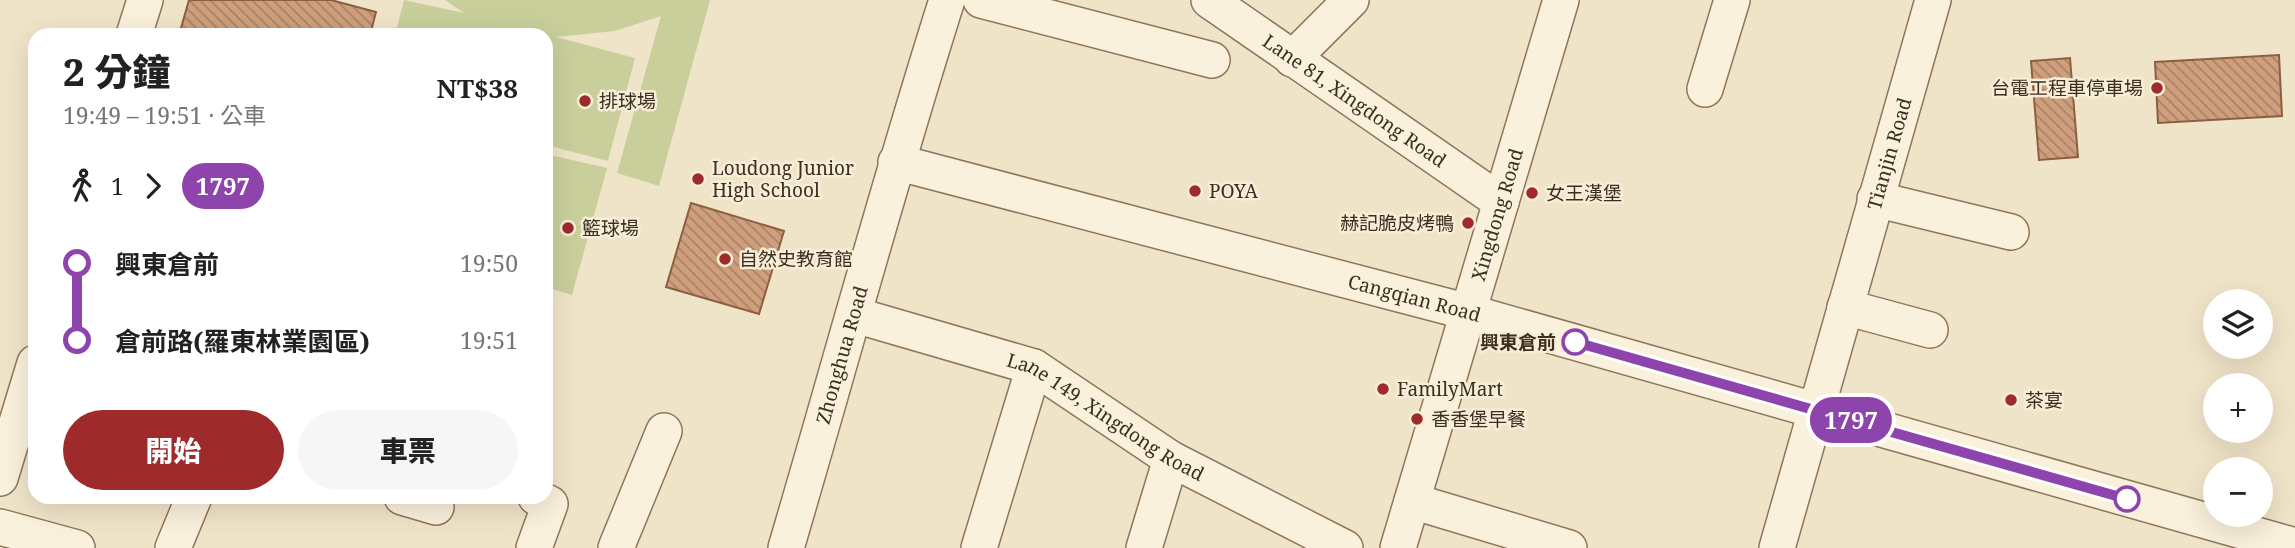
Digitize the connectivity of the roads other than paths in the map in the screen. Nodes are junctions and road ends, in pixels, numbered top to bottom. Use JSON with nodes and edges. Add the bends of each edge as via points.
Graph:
{"nodes":[{"id":1,"x":145,"y":0,"type":"edge"},
{"id":2,"x":947,"y":0,"type":"edge"},
{"id":3,"x":981,"y":0,"type":"edge"},
{"id":4,"x":1209,"y":0,"type":"edge"},
{"id":5,"x":1351,"y":0,"type":"edge"},
{"id":6,"x":1561,"y":0,"type":"edge"},
{"id":7,"x":1732,"y":0,"type":"edge"},
{"id":8,"x":1933,"y":0,"type":"edge"},
{"id":9,"x":136,"y":28,"type":"edge"},
{"id":10,"x":1292,"y":59,"type":"junction"},
{"id":11,"x":1212,"y":60,"type":"dead end"},
{"id":12,"x":1705,"y":89,"type":"dead end"},
{"id":13,"x":896,"y":162,"type":"junction"},
{"id":14,"x":1875,"y":198,"type":"junction"},
{"id":15,"x":1501,"y":202,"type":"junction"},
{"id":16,"x":2011,"y":232,"type":"dead end"},
{"id":17,"x":1845,"y":307,"type":"junction"},
{"id":18,"x":1468,"y":312,"type":"junction"},
{"id":19,"x":855,"y":314,"type":"junction"},
{"id":20,"x":1930,"y":330,"type":"dead end"},
{"id":21,"x":1034,"y":368,"type":"junction"},
{"id":22,"x":28,"y":386,"type":"edge"},
{"id":23,"x":1816,"y":411,"type":"junction"},
{"id":24,"x":664,"y":431,"type":"dead end"},
{"id":25,"x":1171,"y":459,"type":"junction"},
{"id":26,"x":0,"y":478,"type":"edge"},
{"id":27,"x":1412,"y":501,"type":"junction"},
{"id":28,"x":191,"y":504,"type":"edge"},
{"id":29,"x":426,"y":504,"type":"edge"},
{"id":30,"x":550,"y":504,"type":"edge"},
{"id":31,"x":436,"y":507,"type":"dead end"},
{"id":32,"x":0,"y":527,"type":"edge"},
{"id":33,"x":2295,"y":546,"type":"edge"},
{"id":34,"x":77,"y":548,"type":"edge"},
{"id":35,"x":173,"y":548,"type":"edge"},
{"id":36,"x":534,"y":548,"type":"edge"},
{"id":37,"x":616,"y":548,"type":"edge"},
{"id":38,"x":786,"y":548,"type":"edge"},
{"id":39,"x":979,"y":548,"type":"edge"},
{"id":40,"x":1144,"y":548,"type":"edge"},
{"id":41,"x":1345,"y":548,"type":"edge"},
{"id":42,"x":1398,"y":548,"type":"edge"},
{"id":43,"x":1569,"y":548,"type":"edge"},
{"id":44,"x":1777,"y":548,"type":"edge"}],
"edges":[{"from":1,"to":9,"type":"street"},
{"from":2,"to":13,"type":"street","name":"Zhonghua Road"},
{"from":3,"to":11,"type":"street"},
{"from":4,"to":10,"type":"street","name":"Lane 81, Xingdong Road"},
{"from":5,"to":10,"type":"street"},
{"from":6,"to":15,"type":"street","name":"Xingdong Road"},
{"from":7,"to":12,"type":"street"},
{"from":8,"to":14,"type":"street","name":"Tianjin Road"},
{"from":10,"to":15,"type":"street","name":"Lane 81, Xingdong Road"},
{"from":13,"to":18,"type":"street","name":"Cangqian Road"},
{"from":13,"to":19,"type":"street","name":"Zhonghua Road"},
{"from":14,"to":16,"type":"street"},
{"from":14,"to":17,"type":"street","name":"Tianjin Road"},
{"from":15,"to":18,"type":"street","name":"Xingdong Road"},
{"from":17,"to":20,"type":"street"},
{"from":17,"to":23,"type":"street","name":"Tianjin Road"},
{"from":18,"to":23,"type":"street","name":"Cangqian Road"},
{"from":18,"to":27,"type":"street","name":"Xingdong Road"},
{"from":19,"to":21,"type":"street","name":"Lane 149, Xingdong Road"},
{"from":19,"to":38,"type":"street","name":"Zhonghua Road"},
{"from":21,"to":25,"type":"street","name":"Lane 149, Xingdong Road"},
{"from":21,"to":39,"type":"street"},
{"from":22,"to":26,"type":"street"},
{"from":23,"to":33,"type":"street","name":"Cangqian Road"},
{"from":23,"to":44,"type":"street","name":"Tianjin Road"},
{"from":24,"to":37,"type":"street"},
{"from":25,"to":40,"type":"street"},
{"from":25,"to":41,"type":"street","name":"Lane 149, Xingdong Road"},
{"from":27,"to":42,"type":"street","name":"Xingdong Road"},
{"from":27,"to":43,"type":"street"},
{"from":28,"to":35,"type":"street"},
{"from":29,"to":31,"type":"street"},
{"from":30,"to":36,"type":"street"},
{"from":32,"to":34,"type":"street"}]}
